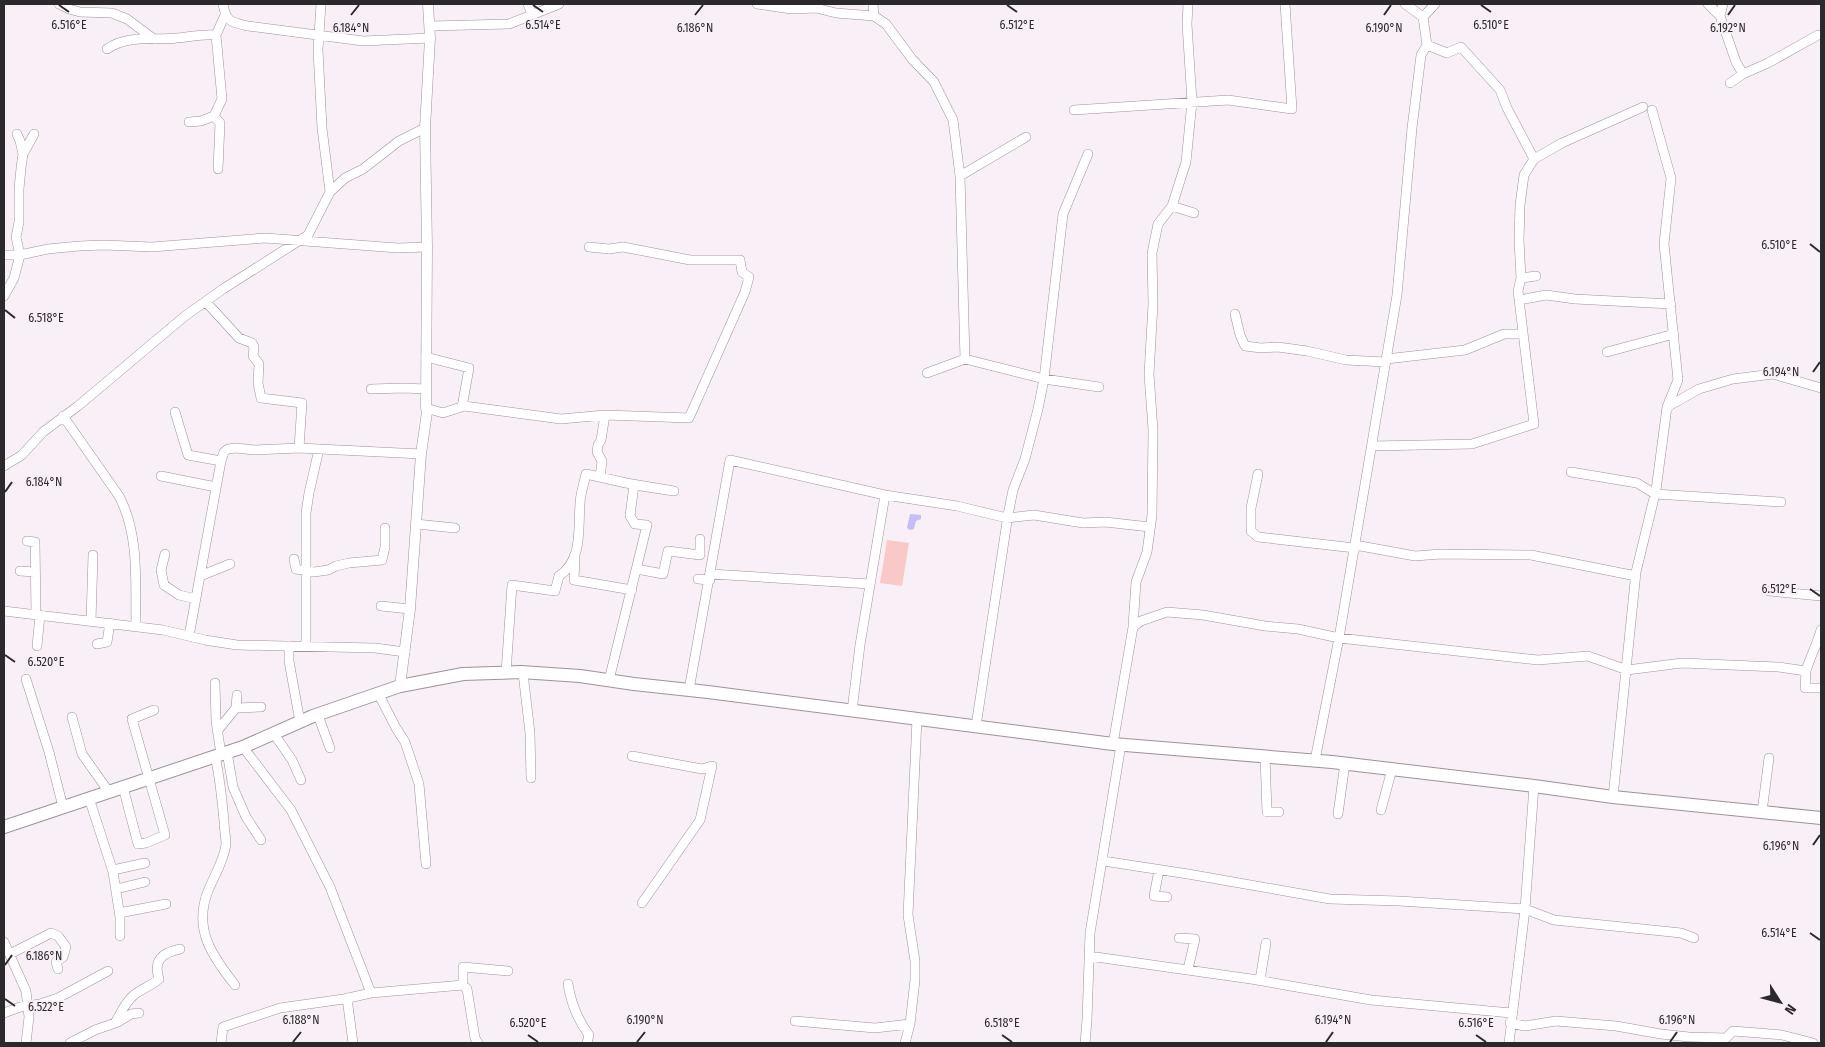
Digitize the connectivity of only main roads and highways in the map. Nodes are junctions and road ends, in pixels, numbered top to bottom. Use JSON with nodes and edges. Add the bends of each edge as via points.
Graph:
{"nodes":[{"id":1,"x":1821,"y":818,"type":"edge"},
{"id":2,"x":4,"y":827,"type":"edge"}],
"edges":[{"from":1,"to":2,"type":"main road","via":[[1613,797],[1345,763],[1117,744],[580,676],[506,673],[463,674],[400,686],[318,715],[243,747]]}]}
